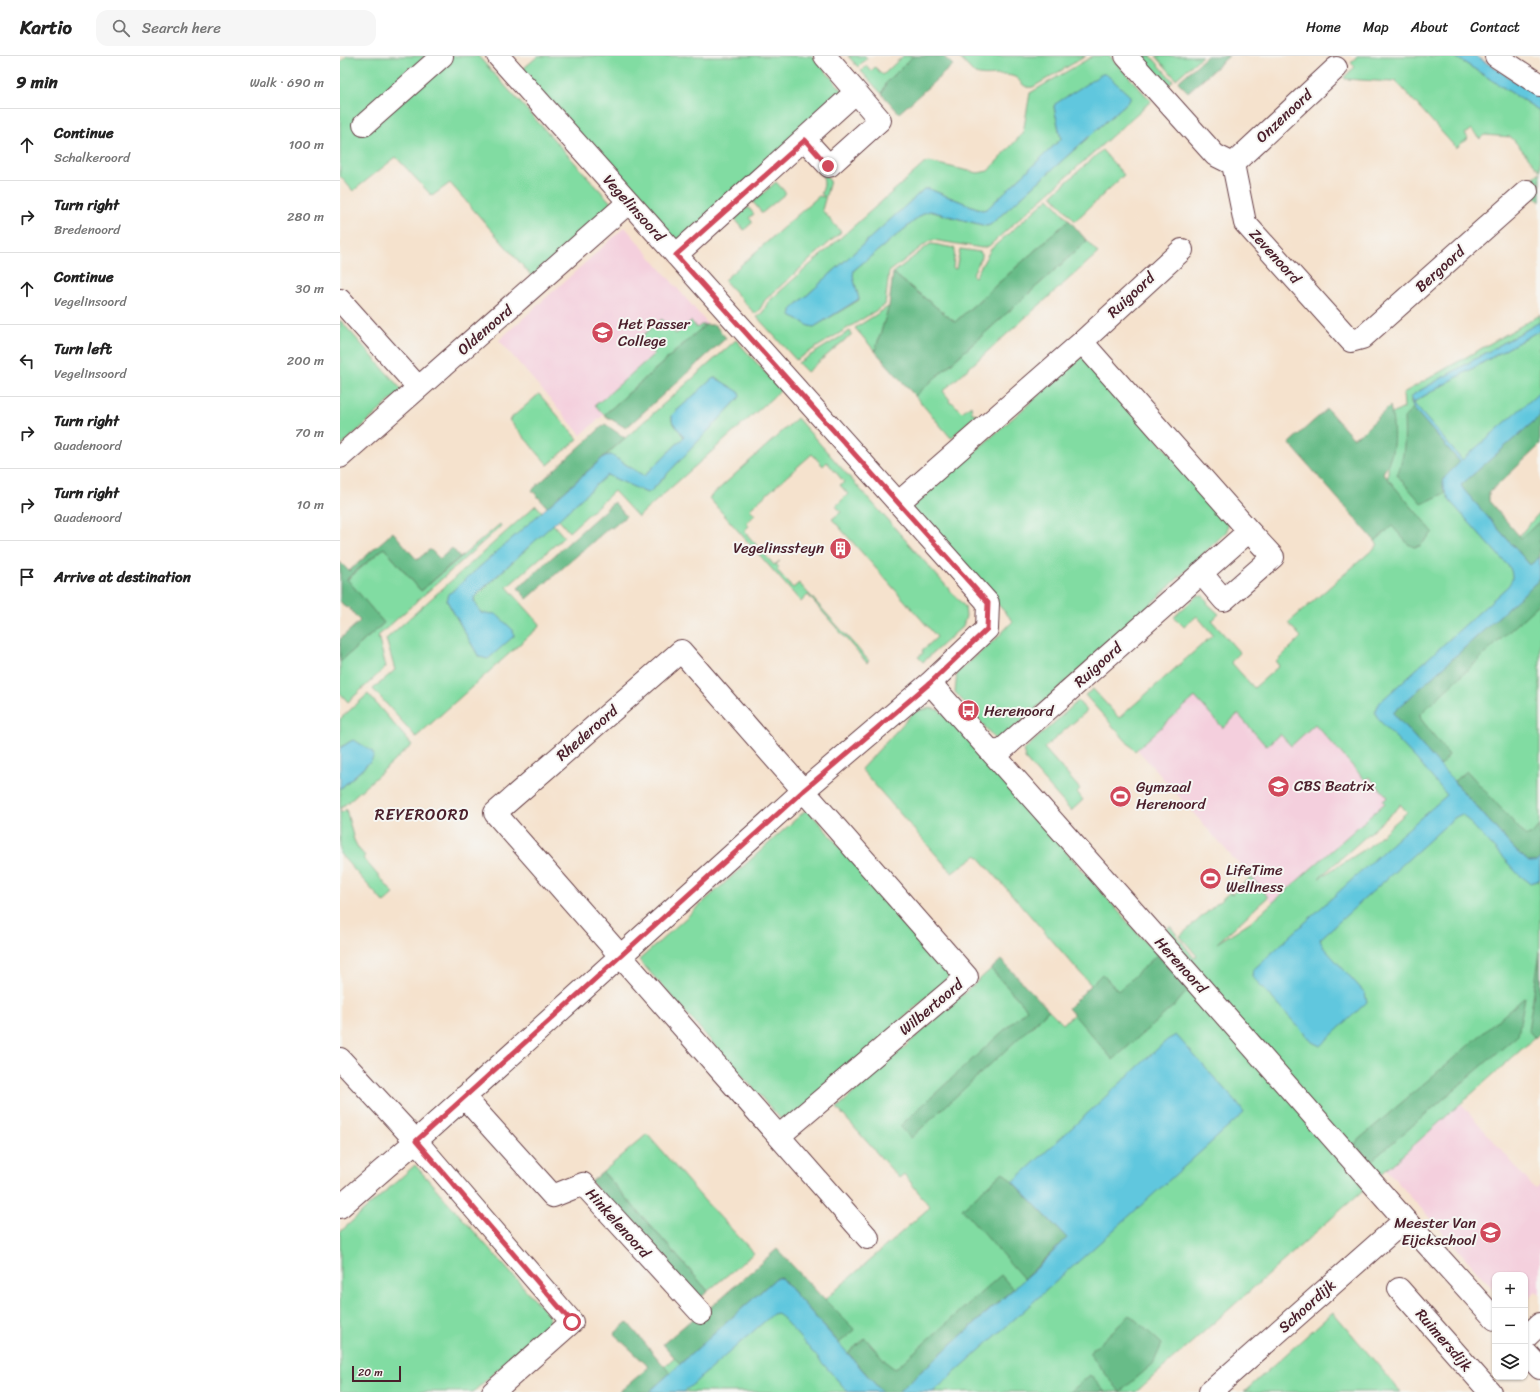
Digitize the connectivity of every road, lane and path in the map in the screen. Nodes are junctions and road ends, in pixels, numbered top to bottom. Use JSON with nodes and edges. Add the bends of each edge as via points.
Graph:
{"nodes":[{"id":1,"x":442,"y":56,"type":"edge"},
{"id":2,"x":825,"y":56,"type":"edge"},
{"id":3,"x":1126,"y":56,"type":"edge"},
{"id":4,"x":1496,"y":56,"type":"edge"},
{"id":5,"x":507,"y":59,"type":"edge"},
{"id":6,"x":1336,"y":68,"type":"dead end"},
{"id":7,"x":1540,"y":85,"type":"edge"},
{"id":8,"x":856,"y":92,"type":"junction"},
{"id":9,"x":364,"y":125,"type":"dead end"},
{"id":10,"x":805,"y":140,"type":"junction"},
{"id":11,"x":1232,"y":164,"type":"junction"},
{"id":12,"x":1527,"y":191,"type":"dead end"},
{"id":13,"x":629,"y":202,"type":"junction"},
{"id":14,"x":1182,"y":250,"type":"dead end"},
{"id":15,"x":676,"y":255,"type":"junction"},
{"id":16,"x":340,"y":300,"type":"edge"},
{"id":17,"x":1351,"y":341,"type":"joint"},
{"id":18,"x":1082,"y":342,"type":"junction"},
{"id":19,"x":418,"y":387,"type":"junction"},
{"id":20,"x":340,"y":457,"type":"edge"},
{"id":21,"x":898,"y":502,"type":"junction"},
{"id":22,"x":1249,"y":531,"type":"junction"},
{"id":23,"x":1201,"y":573,"type":"junction"},
{"id":24,"x":930,"y":683,"type":"junction"},
{"id":25,"x":995,"y":756,"type":"junction"},
{"id":26,"x":803,"y":791,"type":"junction"},
{"id":27,"x":620,"y":956,"type":"junction"},
{"id":28,"x":340,"y":1059,"type":"edge"},
{"id":29,"x":464,"y":1097,"type":"junction"},
{"id":30,"x":780,"y":1136,"type":"junction"},
{"id":31,"x":416,"y":1141,"type":"junction"},
{"id":32,"x":340,"y":1207,"type":"edge"},
{"id":33,"x":1405,"y":1220,"type":"junction"},
{"id":34,"x":868,"y":1238,"type":"dead end"},
{"id":35,"x":1399,"y":1289,"type":"dead end"},
{"id":36,"x":701,"y":1313,"type":"dead end"},
{"id":37,"x":1492,"y":1316,"type":"edge"},
{"id":38,"x":1540,"y":1324,"type":"edge"},
{"id":39,"x":1528,"y":1335,"type":"edge"},
{"id":40,"x":1528,"y":1355,"type":"edge"},
{"id":41,"x":1540,"y":1368,"type":"edge"},
{"id":42,"x":493,"y":1392,"type":"edge"},
{"id":43,"x":1210,"y":1392,"type":"edge"},
{"id":44,"x":1490,"y":1392,"type":"edge"}],
"edges":[{"from":1,"to":9,"type":"street"},
{"from":2,"to":8,"type":"street"},
{"from":3,"to":11,"type":"street","via":[[1215,155]]},
{"from":4,"to":7,"type":"street"},
{"from":5,"to":13,"type":"street","name":"Vegelinsoord"},
{"from":6,"to":11,"type":"street","name":"Onzenoord"},
{"from":8,"to":10,"type":"street"},
{"from":8,"to":10,"type":"street","via":[[880,120],[828,166]]},
{"from":10,"to":15,"type":"street"},
{"from":11,"to":17,"type":"street","name":"Zevenoord","via":[[1245,223]]},
{"from":12,"to":17,"type":"street","name":"Bergoord","via":[[1362,338]]},
{"from":13,"to":15,"type":"street","name":"Vegelinsoord"},
{"from":13,"to":19,"type":"street","name":"Oldenoord"},
{"from":14,"to":18,"type":"street","name":"Ruigoord"},
{"from":15,"to":21,"type":"street","name":"Vegelinsoord"},
{"from":16,"to":19,"type":"street"},
{"from":18,"to":21,"type":"street","name":"Ruigoord"},
{"from":18,"to":22,"type":"street"},
{"from":19,"to":20,"type":"street","name":"Oldenoord"},
{"from":21,"to":24,"type":"street","name":"Vegelinsoord","via":[[988,603],[987,629]]},
{"from":22,"to":23,"type":"street","name":"Ruigoord"},
{"from":22,"to":23,"type":"street","via":[[1273,557],[1224,600]]},
{"from":23,"to":25,"type":"street","name":"Ruigoord"},
{"from":24,"to":25,"type":"street","name":"Herenoord"},
{"from":24,"to":26,"type":"street","name":"Vegelinsoord"},
{"from":25,"to":33,"type":"street","name":"Herenoord"},
{"from":26,"to":27,"type":"street","name":"Vegelinsoord"},
{"from":26,"to":27,"type":"street","name":"Rhederoord","via":[[681,651],[495,813]]},
{"from":26,"to":30,"type":"street","name":"Wilbertoord","via":[[967,977]]},
{"from":27,"to":29,"type":"street","name":"Vegelinsoord"},
{"from":27,"to":30,"type":"street"},
{"from":28,"to":31,"type":"street"},
{"from":29,"to":31,"type":"street","name":"Vegelinsoord"},
{"from":29,"to":36,"type":"street","name":"Hinkelenoord","via":[[553,1196],[583,1184]]},
{"from":30,"to":34,"type":"street"},
{"from":31,"to":32,"type":"street","name":"Vegelinsoord"},
{"from":31,"to":42,"type":"street","via":[[572,1322]]},
{"from":33,"to":37,"type":"street"},
{"from":33,"to":43,"type":"street","name":"Schoordijk"},
{"from":35,"to":44,"type":"street","name":"Ruimersdijk"},
{"from":38,"to":39,"type":"street"},
{"from":40,"to":41,"type":"street"}]}
